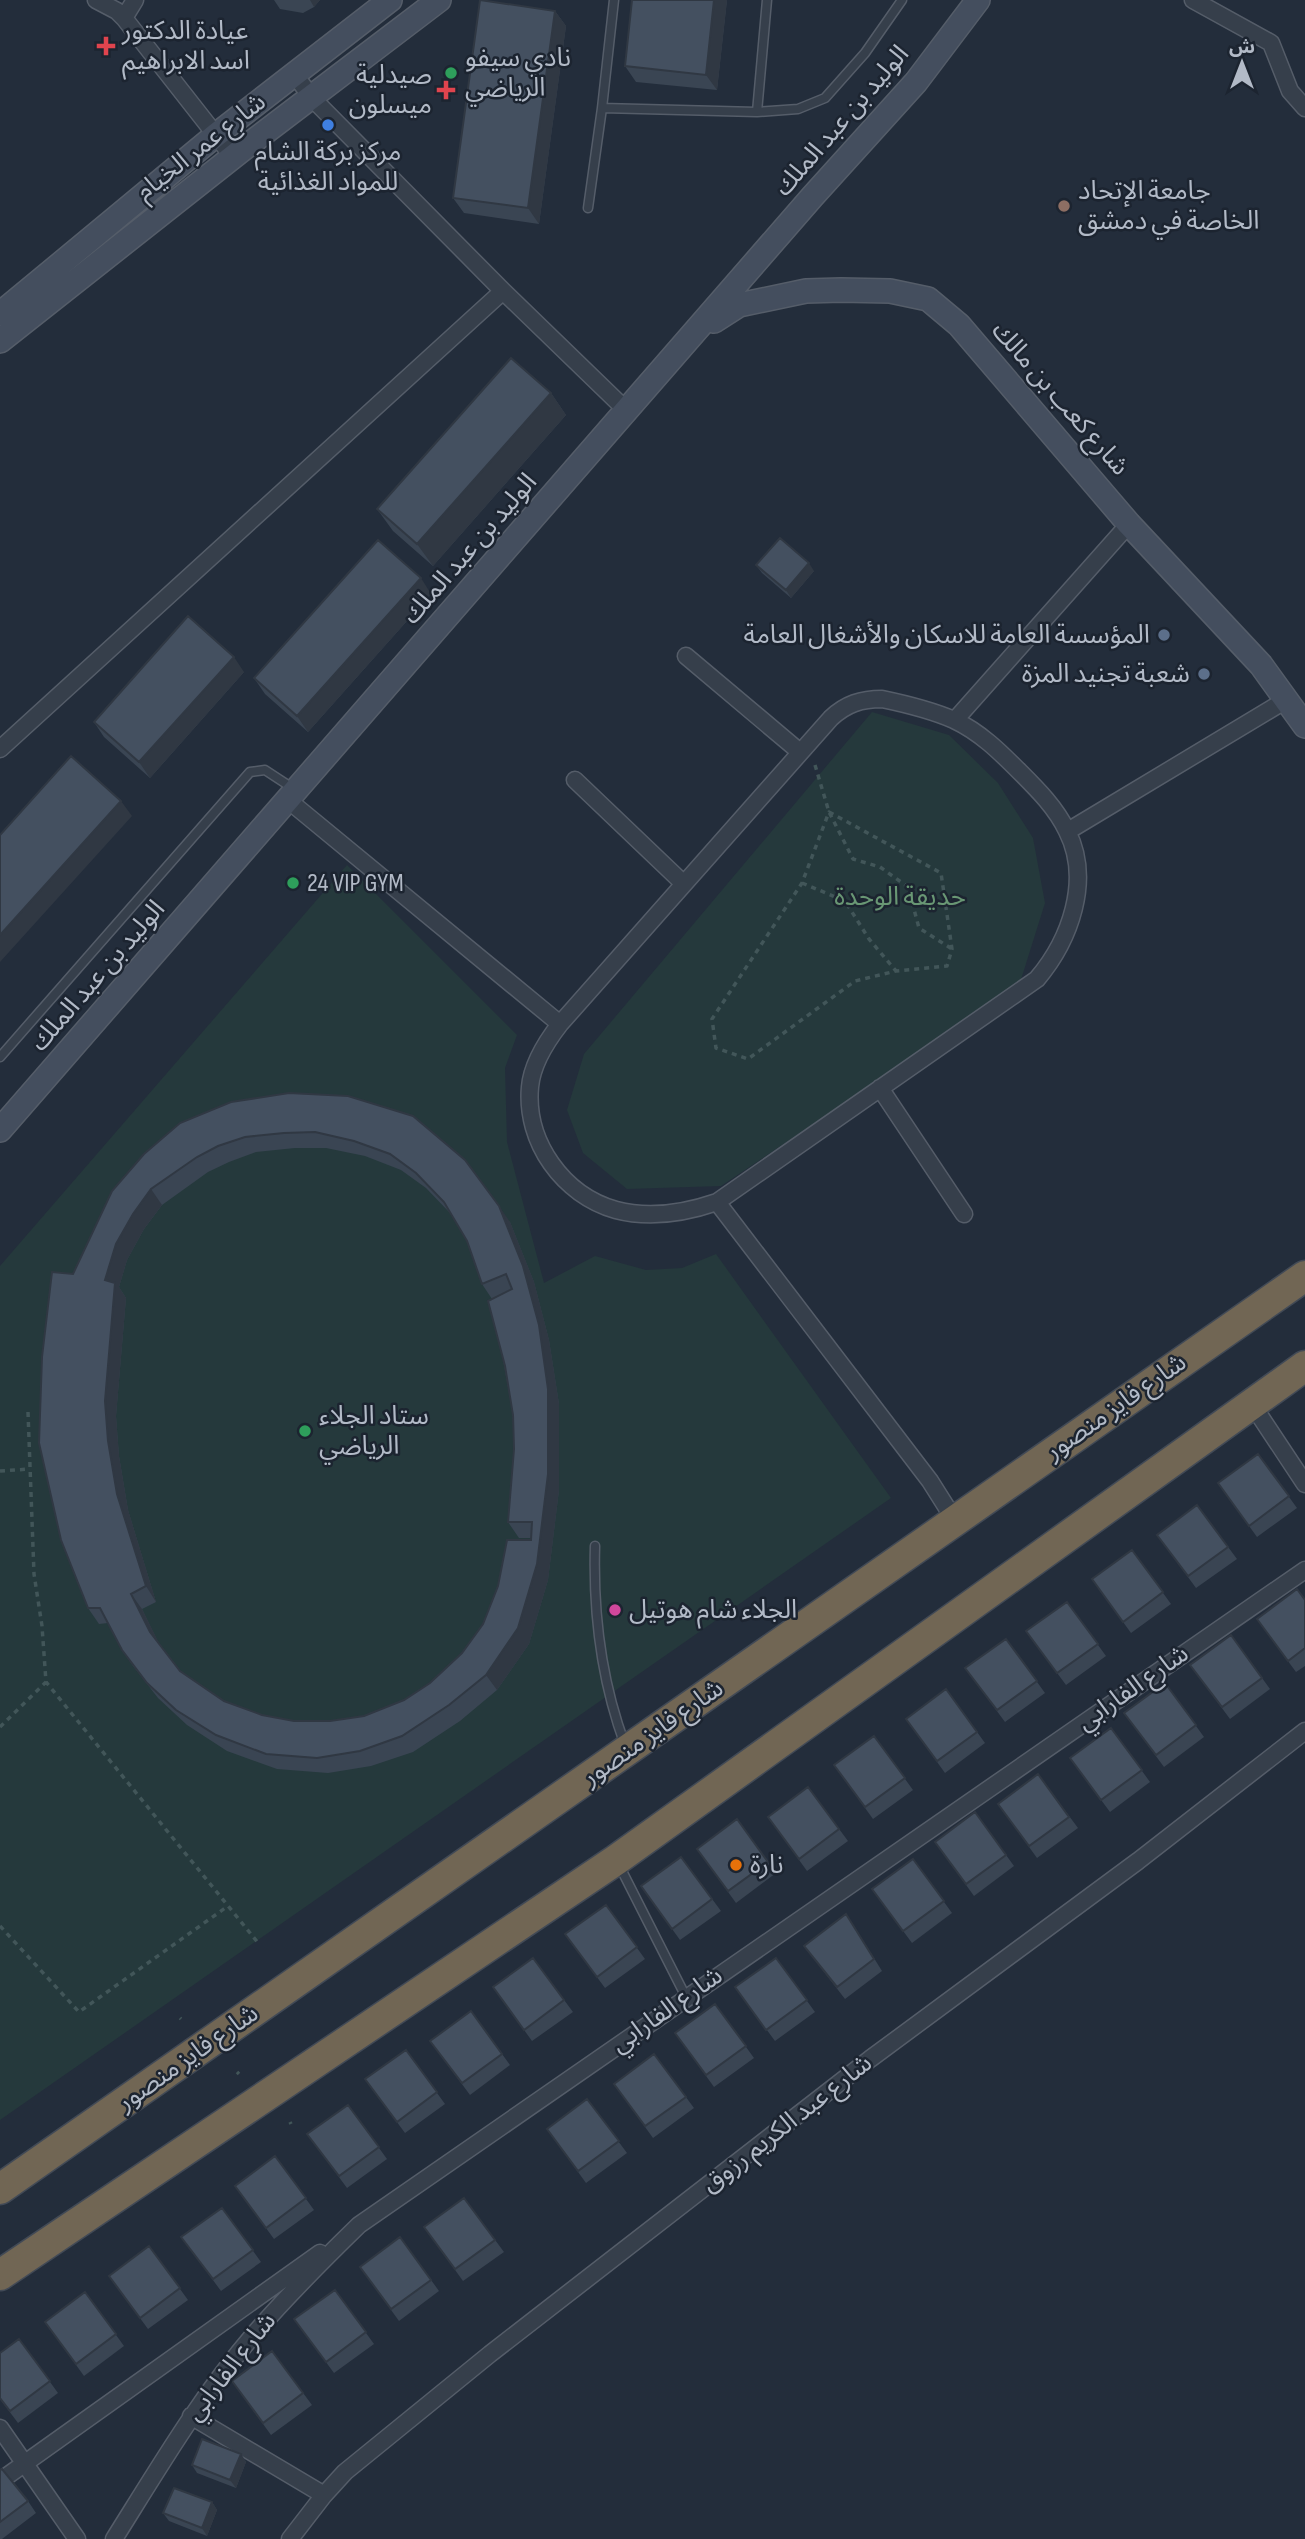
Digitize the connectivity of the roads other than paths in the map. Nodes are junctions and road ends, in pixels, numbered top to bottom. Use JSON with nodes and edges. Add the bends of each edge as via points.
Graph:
{"nodes":[{"id":1,"x":96,"y":0,"type":"edge"},
{"id":2,"x":135,"y":0,"type":"edge"},
{"id":3,"x":390,"y":0,"type":"edge"},
{"id":4,"x":439,"y":0,"type":"edge"},
{"id":5,"x":614,"y":0,"type":"edge"},
{"id":6,"x":767,"y":0,"type":"edge"},
{"id":7,"x":902,"y":0,"type":"edge"},
{"id":8,"x":978,"y":0,"type":"edge"},
{"id":9,"x":1192,"y":0,"type":"edge"},
{"id":10,"x":124,"y":18,"type":"junction"},
{"id":11,"x":295,"y":75,"type":"junction"},
{"id":12,"x":312,"y":98,"type":"junction"},
{"id":13,"x":602,"y":108,"type":"junction"},
{"id":14,"x":1305,"y":108,"type":"edge"},
{"id":15,"x":757,"y":112,"type":"junction"},
{"id":16,"x":216,"y":135,"type":"junction"},
{"id":17,"x":233,"y":157,"type":"junction"},
{"id":18,"x":588,"y":208,"type":"dead end"},
{"id":19,"x":503,"y":290,"type":"junction"},
{"id":20,"x":0,"y":314,"type":"edge"},
{"id":21,"x":693,"y":335,"type":"junction"},
{"id":22,"x":0,"y":341,"type":"edge"},
{"id":23,"x":627,"y":411,"type":"junction"},
{"id":24,"x":1129,"y":524,"type":"junction"},
{"id":25,"x":686,"y":656,"type":"dead end"},
{"id":26,"x":1286,"y":700,"type":"junction"},
{"id":27,"x":955,"y":720,"type":"junction"},
{"id":28,"x":1305,"y":726,"type":"edge"},
{"id":29,"x":804,"y":747,"type":"junction"},
{"id":30,"x":0,"y":749,"type":"edge"},
{"id":31,"x":575,"y":780,"type":"dead end"},
{"id":32,"x":292,"y":795,"type":"junction"},
{"id":33,"x":1068,"y":831,"type":"junction"},
{"id":34,"x":684,"y":884,"type":"junction"},
{"id":35,"x":560,"y":1024,"type":"junction"},
{"id":36,"x":0,"y":1057,"type":"edge"},
{"id":37,"x":880,"y":1088,"type":"junction"},
{"id":38,"x":0,"y":1130,"type":"edge"},
{"id":39,"x":717,"y":1202,"type":"junction"},
{"id":40,"x":964,"y":1214,"type":"dead end"},
{"id":41,"x":1305,"y":1276,"type":"edge"},
{"id":42,"x":1305,"y":1366,"type":"edge"},
{"id":43,"x":1252,"y":1404,"type":"junction"},
{"id":44,"x":1305,"y":1484,"type":"edge"},
{"id":45,"x":954,"y":1519,"type":"junction"},
{"id":46,"x":595,"y":1546,"type":"dead end"},
{"id":47,"x":1305,"y":1570,"type":"edge"},
{"id":48,"x":1305,"y":1731,"type":"edge"},
{"id":49,"x":628,"y":1751,"type":"junction"},
{"id":50,"x":616,"y":1860,"type":"junction"},
{"id":51,"x":686,"y":1997,"type":"junction"},
{"id":52,"x":0,"y":2189,"type":"edge"},
{"id":53,"x":359,"y":2225,"type":"junction"},
{"id":54,"x":0,"y":2275,"type":"edge"},
{"id":55,"x":191,"y":2416,"type":"junction"},
{"id":56,"x":0,"y":2428,"type":"edge"},
{"id":57,"x":24,"y":2464,"type":"junction"},
{"id":58,"x":0,"y":2481,"type":"edge"},
{"id":59,"x":324,"y":2495,"type":"junction"},
{"id":60,"x":77,"y":2539,"type":"edge"},
{"id":61,"x":114,"y":2539,"type":"edge"},
{"id":62,"x":290,"y":2539,"type":"edge"}],
"edges":[{"from":1,"to":10,"type":"street"},
{"from":2,"to":10,"type":"street"},
{"from":3,"to":11,"type":"main road","name":"شارع عمر الخيام"},
{"from":4,"to":12,"type":"main road","name":"شارع عمر الخيام"},
{"from":5,"to":13,"type":"lane"},
{"from":6,"to":15,"type":"lane"},
{"from":7,"to":15,"type":"lane","via":[[865,53],[825,98],[798,109]]},
{"from":8,"to":21,"type":"main road","name":"الوليد بن عبد الملك","via":[[916,82]]},
{"from":9,"to":14,"type":"street","via":[[1271,43],[1290,91]]},
{"from":10,"to":16,"type":"street"},
{"from":11,"to":12,"type":"street"},
{"from":11,"to":16,"type":"main road","name":"شارع عمر الخيام"},
{"from":12,"to":17,"type":"main road","name":"شارع عمر الخيام"},
{"from":12,"to":19,"type":"street"},
{"from":13,"to":15,"type":"lane"},
{"from":13,"to":18,"type":"lane"},
{"from":16,"to":17,"type":"street"},
{"from":16,"to":20,"type":"main road","name":"شارع عمر الخيام"},
{"from":17,"to":22,"type":"main road","name":"شارع عمر الخيام"},
{"from":19,"to":23,"type":"street"},
{"from":19,"to":30,"type":"street"},
{"from":21,"to":23,"type":"main road","name":"الوليد بن عبد الملك"},
{"from":21,"to":24,"type":"main road","name":"شارع كعب بن مالك","via":[[739,305],[806,291],[890,291],[928,299],[959,325]]},
{"from":23,"to":32,"type":"main road","name":"الوليد بن عبد الملك"},
{"from":24,"to":26,"type":"main road","name":"شارع كعب بن مالك","via":[[1261,665]]},
{"from":24,"to":27,"type":"street"},
{"from":25,"to":29,"type":"street"},
{"from":26,"to":28,"type":"main road","name":"شارع كعب بن مالك"},
{"from":26,"to":33,"type":"street"},
{"from":27,"to":29,"type":"street","via":[[892,701],[860,700],[840,710]]},
{"from":27,"to":33,"type":"street","via":[[1005,757],[1044,797]]},
{"from":29,"to":34,"type":"street"},
{"from":31,"to":34,"type":"street"},
{"from":32,"to":35,"type":"street"},
{"from":32,"to":36,"type":"lane","via":[[265,770],[250,772]]},
{"from":32,"to":38,"type":"main road","name":"الوليد بن عبد الملك"},
{"from":33,"to":37,"type":"street","via":[[1078,874],[1076,896],[1066,934],[1048,965],[1037,979]]},
{"from":34,"to":35,"type":"street"},
{"from":35,"to":39,"type":"street","via":[[541,1052],[530,1085],[535,1132],[558,1172],[584,1195],[616,1210],[659,1214]]},
{"from":37,"to":39,"type":"street"},
{"from":37,"to":40,"type":"street"},
{"from":39,"to":45,"type":"street","via":[[930,1481]]},
{"from":41,"to":45,"type":"highway","name":"شارع فايز منصور"},
{"from":42,"to":43,"type":"highway"},
{"from":43,"to":44,"type":"street"},
{"from":43,"to":50,"type":"highway"},
{"from":45,"to":49,"type":"highway","name":"شارع فايز منصور"},
{"from":46,"to":49,"type":"lane","via":[[598,1640],[610,1699]]},
{"from":47,"to":51,"type":"street","name":"شارع الفارابي"},
{"from":48,"to":59,"type":"street","name":"شارع عبد الكريم رزوق","via":[[870,2059],[512,2337],[369,2451]]},
{"from":49,"to":52,"type":"highway","name":"شارع فايز منصور"},
{"from":50,"to":51,"type":"lane"},
{"from":50,"to":54,"type":"highway"},
{"from":51,"to":53,"type":"street","name":"شارع الفارابي"},
{"from":53,"to":55,"type":"street","name":"شارع الفارابي","via":[[254,2334]]},
{"from":53,"to":57,"type":"street"},
{"from":55,"to":59,"type":"street"},
{"from":55,"to":61,"type":"street","name":"شارع الفارابي"},
{"from":56,"to":57,"type":"street"},
{"from":57,"to":58,"type":"street"},
{"from":57,"to":60,"type":"street"},
{"from":59,"to":62,"type":"street","name":"شارع عبد الكريم رزوق"}]}
